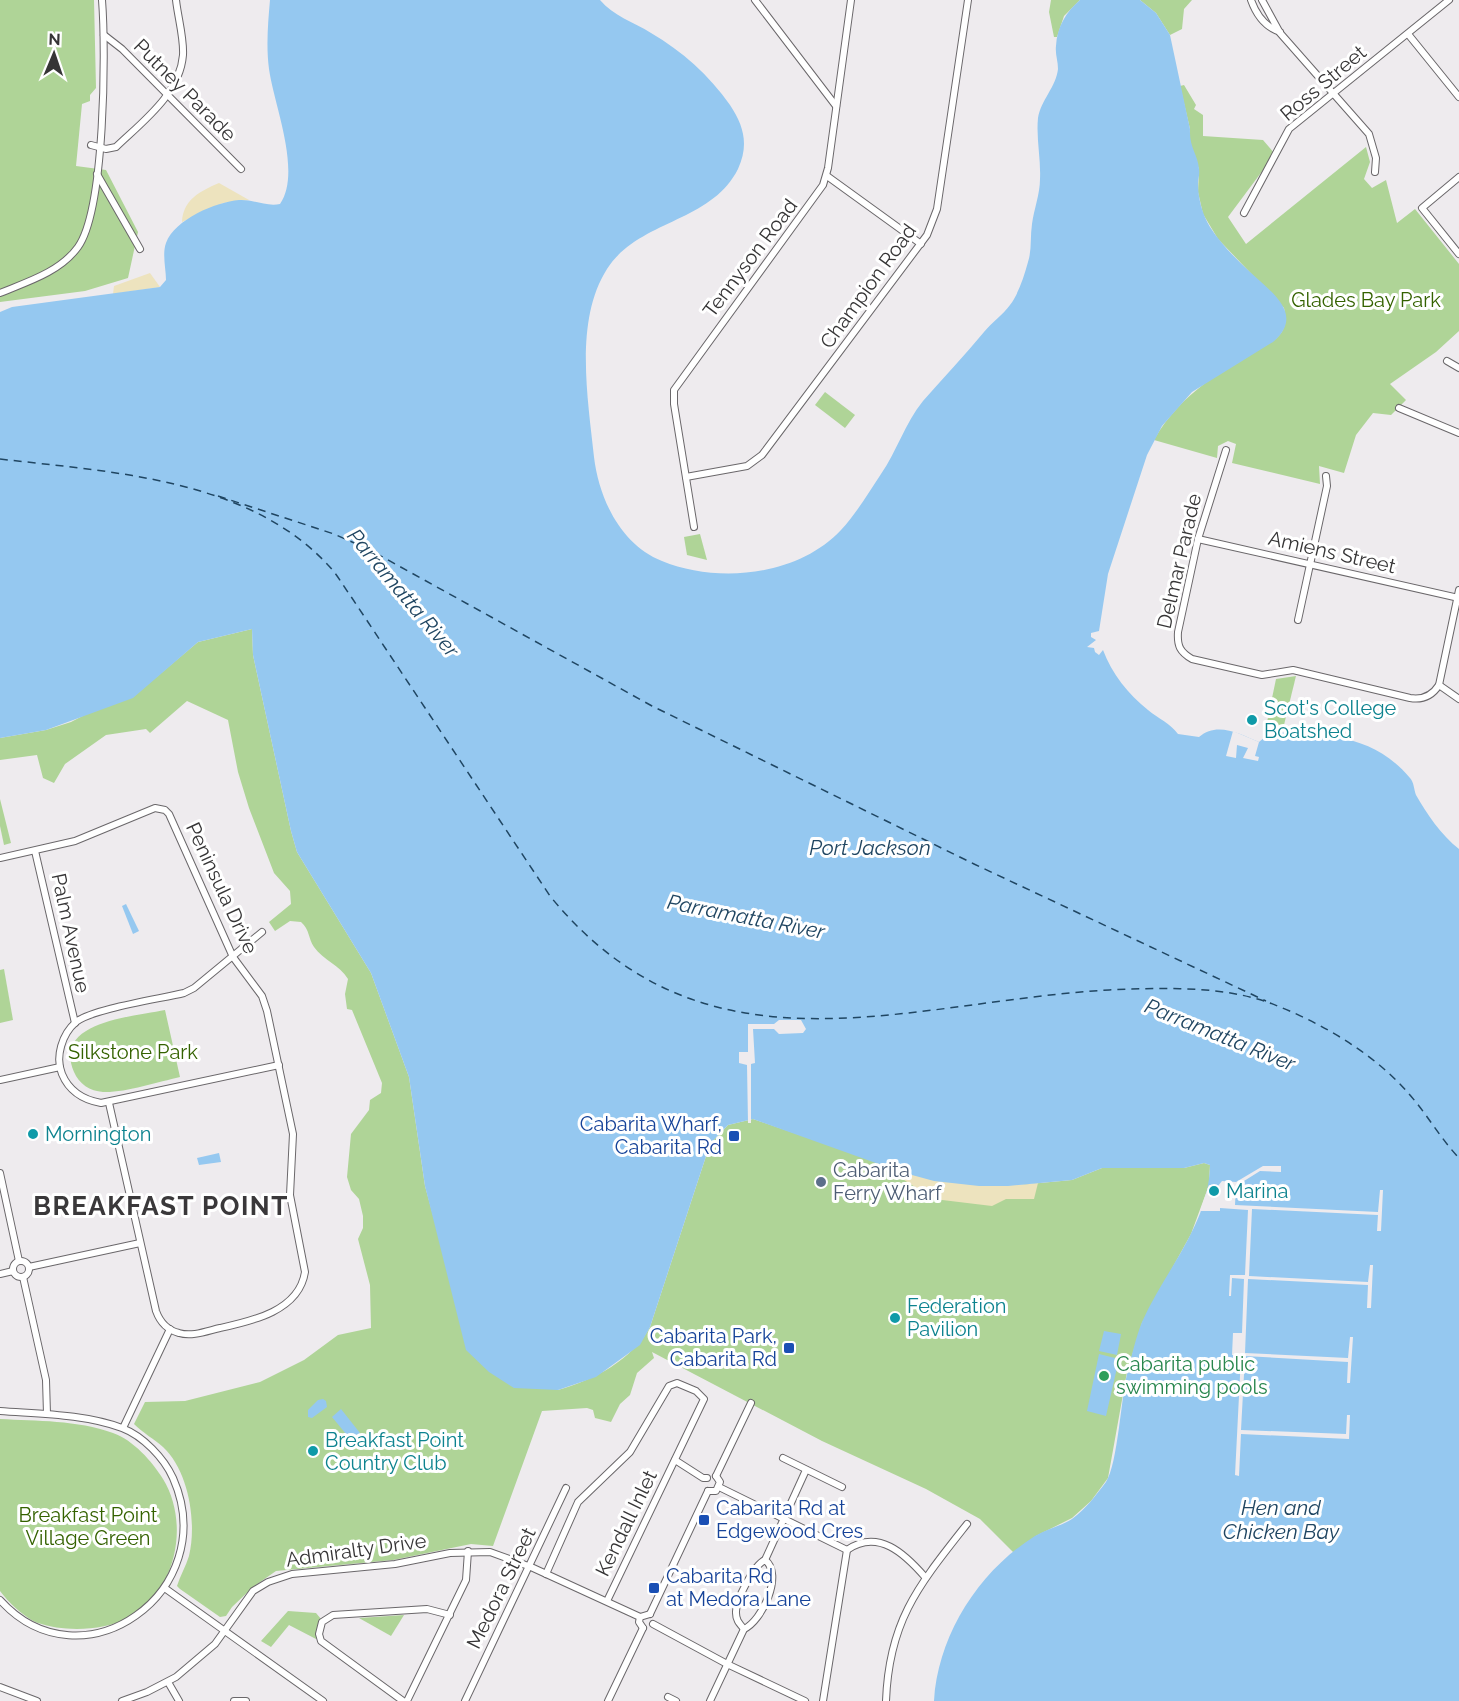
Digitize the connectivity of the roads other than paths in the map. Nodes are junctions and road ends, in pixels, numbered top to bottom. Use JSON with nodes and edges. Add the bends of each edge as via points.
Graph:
{"nodes":[{"id":1,"x":102,"y":0,"type":"edge"},
{"id":2,"x":176,"y":0,"type":"edge"},
{"id":3,"x":755,"y":0,"type":"edge"},
{"id":4,"x":851,"y":0,"type":"edge"},
{"id":5,"x":968,"y":0,"type":"edge"},
{"id":6,"x":1251,"y":0,"type":"edge"},
{"id":7,"x":1262,"y":0,"type":"edge"},
{"id":8,"x":1449,"y":0,"type":"edge"},
{"id":9,"x":1280,"y":33,"type":"junction"},
{"id":10,"x":1408,"y":34,"type":"junction"},
{"id":11,"x":105,"y":35,"type":"junction"},
{"id":12,"x":1333,"y":93,"type":"junction"},
{"id":13,"x":167,"y":96,"type":"junction"},
{"id":14,"x":1459,"y":97,"type":"edge"},
{"id":15,"x":836,"y":106,"type":"junction"},
{"id":16,"x":91,"y":145,"type":"dead end"},
{"id":17,"x":98,"y":148,"type":"junction"},
{"id":18,"x":241,"y":169,"type":"dead end"},
{"id":19,"x":1375,"y":172,"type":"dead end"},
{"id":20,"x":97,"y":174,"type":"junction"},
{"id":21,"x":827,"y":176,"type":"junction"},
{"id":22,"x":1459,"y":177,"type":"edge"},
{"id":23,"x":1244,"y":213,"type":"dead end"},
{"id":24,"x":921,"y":244,"type":"junction"},
{"id":25,"x":140,"y":249,"type":"dead end"},
{"id":26,"x":1459,"y":254,"type":"edge"},
{"id":27,"x":0,"y":293,"type":"edge"},
{"id":28,"x":1446,"y":361,"type":"dead end"},
{"id":29,"x":1459,"y":368,"type":"edge"},
{"id":30,"x":1399,"y":408,"type":"dead end"},
{"id":31,"x":1459,"y":433,"type":"edge"},
{"id":32,"x":1226,"y":450,"type":"dead end"},
{"id":33,"x":1326,"y":476,"type":"dead end"},
{"id":34,"x":686,"y":477,"type":"junction"},
{"id":35,"x":694,"y":527,"type":"dead end"},
{"id":36,"x":1198,"y":539,"type":"junction"},
{"id":37,"x":1310,"y":564,"type":"junction"},
{"id":38,"x":1459,"y":590,"type":"edge"},
{"id":39,"x":1458,"y":598,"type":"edge"},
{"id":40,"x":1298,"y":620,"type":"dead end"},
{"id":41,"x":1437,"y":688,"type":"junction"},
{"id":42,"x":1459,"y":699,"type":"edge"},
{"id":43,"x":35,"y":851,"type":"junction"},
{"id":44,"x":0,"y":858,"type":"edge"},
{"id":45,"x":262,"y":932,"type":"dead end"},
{"id":46,"x":233,"y":957,"type":"junction"},
{"id":47,"x":75,"y":1023,"type":"junction"},
{"id":48,"x":279,"y":1065,"type":"junction"},
{"id":49,"x":60,"y":1067,"type":"junction"},
{"id":50,"x":0,"y":1080,"type":"edge"},
{"id":51,"x":109,"y":1103,"type":"junction"},
{"id":52,"x":0,"y":1173,"type":"edge"},
{"id":53,"x":140,"y":1243,"type":"junction"},
{"id":54,"x":19,"y":1261,"type":"junction"},
{"id":55,"x":28,"y":1267,"type":"junction"},
{"id":56,"x":13,"y":1271,"type":"junction"},
{"id":57,"x":0,"y":1274,"type":"edge"},
{"id":58,"x":23,"y":1277,"type":"junction"},
{"id":59,"x":170,"y":1329,"type":"junction"},
{"id":60,"x":751,"y":1403,"type":"dead end"},
{"id":61,"x":0,"y":1411,"type":"edge"},
{"id":62,"x":46,"y":1414,"type":"junction"},
{"id":63,"x":123,"y":1428,"type":"junction"},
{"id":64,"x":783,"y":1458,"type":"dead end"},
{"id":65,"x":675,"y":1460,"type":"junction"},
{"id":66,"x":806,"y":1470,"type":"junction"},
{"id":67,"x":716,"y":1476,"type":"junction"},
{"id":68,"x":707,"y":1478,"type":"junction"},
{"id":69,"x":719,"y":1487,"type":"junction"},
{"id":70,"x":842,"y":1487,"type":"dead end"},
{"id":71,"x":566,"y":1488,"type":"dead end"},
{"id":72,"x":708,"y":1491,"type":"junction"},
{"id":73,"x":784,"y":1518,"type":"junction"},
{"id":74,"x":967,"y":1524,"type":"dead end"},
{"id":75,"x":847,"y":1550,"type":"junction"},
{"id":76,"x":468,"y":1551,"type":"junction"},
{"id":77,"x":765,"y":1560,"type":"junction"},
{"id":78,"x":531,"y":1567,"type":"junction"},
{"id":79,"x":546,"y":1574,"type":"junction"},
{"id":80,"x":925,"y":1577,"type":"junction"},
{"id":81,"x":166,"y":1589,"type":"junction"},
{"id":82,"x":607,"y":1601,"type":"junction"},
{"id":83,"x":1,"y":1603,"type":"edge"},
{"id":84,"x":650,"y":1614,"type":"junction"},
{"id":85,"x":450,"y":1615,"type":"junction"},
{"id":86,"x":640,"y":1617,"type":"junction"},
{"id":87,"x":653,"y":1624,"type":"junction"},
{"id":88,"x":643,"y":1629,"type":"junction"},
{"id":89,"x":744,"y":1629,"type":"junction"},
{"id":90,"x":224,"y":1630,"type":"junction"},
{"id":91,"x":727,"y":1664,"type":"junction"},
{"id":92,"x":168,"y":1682,"type":"junction"},
{"id":93,"x":0,"y":1687,"type":"edge"},
{"id":94,"x":668,"y":1697,"type":"dead end"},
{"id":95,"x":37,"y":1701,"type":"edge"},
{"id":96,"x":122,"y":1701,"type":"edge"},
{"id":97,"x":179,"y":1701,"type":"edge"},
{"id":98,"x":234,"y":1701,"type":"edge"},
{"id":99,"x":246,"y":1701,"type":"edge"},
{"id":100,"x":323,"y":1701,"type":"edge"},
{"id":101,"x":405,"y":1701,"type":"edge"},
{"id":102,"x":465,"y":1701,"type":"edge"},
{"id":103,"x":608,"y":1701,"type":"edge"},
{"id":104,"x":676,"y":1701,"type":"edge"},
{"id":105,"x":710,"y":1701,"type":"edge"},
{"id":106,"x":805,"y":1701,"type":"edge"},
{"id":107,"x":823,"y":1701,"type":"edge"},
{"id":108,"x":886,"y":1701,"type":"edge"}],
"edges":[{"from":1,"to":11,"type":"street"},
{"from":2,"to":13,"type":"street","via":[[183,53],[181,67]]},
{"from":3,"to":15,"type":"street"},
{"from":4,"to":15,"type":"street","name":"Tennyson Road"},
{"from":5,"to":24,"type":"street","name":"Champion Road","via":[[937,208]]},
{"from":6,"to":9,"type":"street","via":[[1270,29]]},
{"from":7,"to":9,"type":"street"},
{"from":8,"to":10,"type":"street","name":"Ross Street"},
{"from":9,"to":12,"type":"street"},
{"from":10,"to":12,"type":"street","name":"Ross Street"},
{"from":10,"to":14,"type":"street"},
{"from":11,"to":13,"type":"street","name":"Putney Parade"},
{"from":11,"to":17,"type":"street"},
{"from":12,"to":19,"type":"street","via":[[1369,134],[1376,158]]},
{"from":12,"to":23,"type":"street","name":"Ross Street","via":[[1289,129]]},
{"from":13,"to":17,"type":"street","via":[[116,147]]},
{"from":13,"to":18,"type":"street","name":"Putney Parade"},
{"from":15,"to":21,"type":"street","name":"Tennyson Road"},
{"from":16,"to":17,"type":"street"},
{"from":17,"to":20,"type":"street"},
{"from":20,"to":25,"type":"street"},
{"from":20,"to":27,"type":"street","via":[[90,221],[78,247],[63,264]]},
{"from":21,"to":24,"type":"street"},
{"from":21,"to":34,"type":"street","name":"Tennyson Road","via":[[818,194],[676,385],[674,404]]},
{"from":22,"to":26,"type":"street","via":[[1422,208]]},
{"from":24,"to":34,"type":"street","name":"Champion Road","via":[[755,462]]},
{"from":28,"to":29,"type":"street"},
{"from":30,"to":31,"type":"street"},
{"from":32,"to":36,"type":"street","name":"Delmar Parade"},
{"from":33,"to":37,"type":"street"},
{"from":34,"to":35,"type":"street","name":"Tennyson Road"},
{"from":36,"to":37,"type":"street","name":"Amiens Street"},
{"from":36,"to":41,"type":"street","name":"Delmar Parade","via":[[1178,632],[1179,649],[1192,658],[1262,675],[1293,670],[1418,699]]},
{"from":37,"to":39,"type":"street","name":"Amiens Street"},
{"from":37,"to":40,"type":"street"},
{"from":38,"to":39,"type":"street"},
{"from":39,"to":41,"type":"street"},
{"from":41,"to":42,"type":"street"},
{"from":43,"to":44,"type":"street","name":"Peninsula Drive"},
{"from":43,"to":46,"type":"street","name":"Peninsula Drive","via":[[87,837],[150,809],[165,810]]},
{"from":43,"to":47,"type":"street","name":"Palm Avenue"},
{"from":45,"to":46,"type":"street"},
{"from":46,"to":47,"type":"street","via":[[183,993],[93,1014]]},
{"from":46,"to":48,"type":"street","name":"Peninsula Drive","via":[[262,996]]},
{"from":47,"to":49,"type":"street","via":[[61,1047]]},
{"from":48,"to":51,"type":"street"},
{"from":48,"to":59,"type":"street","name":"Peninsula Drive","via":[[293,1134],[290,1195],[304,1281],[296,1294],[263,1318],[190,1334]]},
{"from":49,"to":50,"type":"street"},
{"from":49,"to":51,"type":"street","via":[[66,1082],[78,1094],[93,1102]]},
{"from":51,"to":53,"type":"street"},
{"from":52,"to":54,"type":"street"},
{"from":53,"to":55,"type":"street"},
{"from":53,"to":59,"type":"street","via":[[156,1311]]},
{"from":54,"to":55,"type":"street"},
{"from":54,"to":56,"type":"street"},
{"from":55,"to":58,"type":"street"},
{"from":56,"to":57,"type":"street"},
{"from":56,"to":58,"type":"street"},
{"from":58,"to":62,"type":"street","via":[[46,1380]]},
{"from":59,"to":63,"type":"street"},
{"from":60,"to":67,"type":"street"},
{"from":61,"to":62,"type":"street"},
{"from":62,"to":63,"type":"street"},
{"from":63,"to":81,"type":"street","via":[[157,1453],[169,1468],[183,1505],[185,1522],[180,1554]]},
{"from":64,"to":66,"type":"street"},
{"from":65,"to":68,"type":"street","name":"Kendall Inlet"},
{"from":65,"to":79,"type":"street","name":"Kendall Inlet","via":[[704,1399],[677,1383],[669,1386],[630,1452],[578,1502]]},
{"from":65,"to":82,"type":"street","name":"Kendall Inlet"},
{"from":66,"to":70,"type":"street"},
{"from":66,"to":73,"type":"street"},
{"from":67,"to":68,"type":"street"},
{"from":67,"to":69,"type":"street"},
{"from":68,"to":72,"type":"street"},
{"from":69,"to":72,"type":"street"},
{"from":69,"to":73,"type":"street"},
{"from":71,"to":78,"type":"street","name":"Medora Street"},
{"from":72,"to":84,"type":"street"},
{"from":73,"to":75,"type":"street"},
{"from":73,"to":77,"type":"street"},
{"from":74,"to":80,"type":"street"},
{"from":75,"to":80,"type":"street","via":[[869,1541],[887,1544],[908,1557]]},
{"from":75,"to":107,"type":"street"},
{"from":76,"to":78,"type":"street","name":"Admiralty Drive","via":[[490,1552]]},
{"from":76,"to":85,"type":"street","via":[[466,1580]]},
{"from":76,"to":90,"type":"street","name":"Admiralty Drive","via":[[279,1578],[253,1591]]},
{"from":77,"to":89,"type":"street","via":[[755,1568],[735,1610]]},
{"from":77,"to":89,"type":"street","via":[[771,1567],[772,1578],[765,1607],[757,1620]]},
{"from":78,"to":79,"type":"street","name":"Admiralty Drive"},
{"from":78,"to":102,"type":"street","name":"Medora Street"},
{"from":79,"to":82,"type":"street","name":"Admiralty Drive"},
{"from":80,"to":108,"type":"street","via":[[894,1638]]},
{"from":81,"to":83,"type":"street","via":[[135,1618],[106,1630],[76,1635],[34,1625]]},
{"from":81,"to":90,"type":"street"},
{"from":82,"to":86,"type":"street","name":"Admiralty Drive"},
{"from":84,"to":86,"type":"street"},
{"from":84,"to":87,"type":"street"},
{"from":85,"to":101,"type":"street"},
{"from":85,"to":101,"type":"street","via":[[420,1609],[333,1616],[322,1622],[321,1641]]},
{"from":86,"to":88,"type":"street"},
{"from":87,"to":88,"type":"street"},
{"from":87,"to":91,"type":"street"},
{"from":88,"to":103,"type":"street"},
{"from":89,"to":91,"type":"street"},
{"from":90,"to":92,"type":"street","name":"Admiralty Drive","via":[[215,1644]]},
{"from":90,"to":100,"type":"street"},
{"from":91,"to":105,"type":"street"},
{"from":91,"to":106,"type":"street"},
{"from":92,"to":96,"type":"street","name":"Admiralty Drive"},
{"from":92,"to":97,"type":"street"},
{"from":93,"to":95,"type":"street"},
{"from":94,"to":104,"type":"street"},
{"from":98,"to":99,"type":"street"}]}
